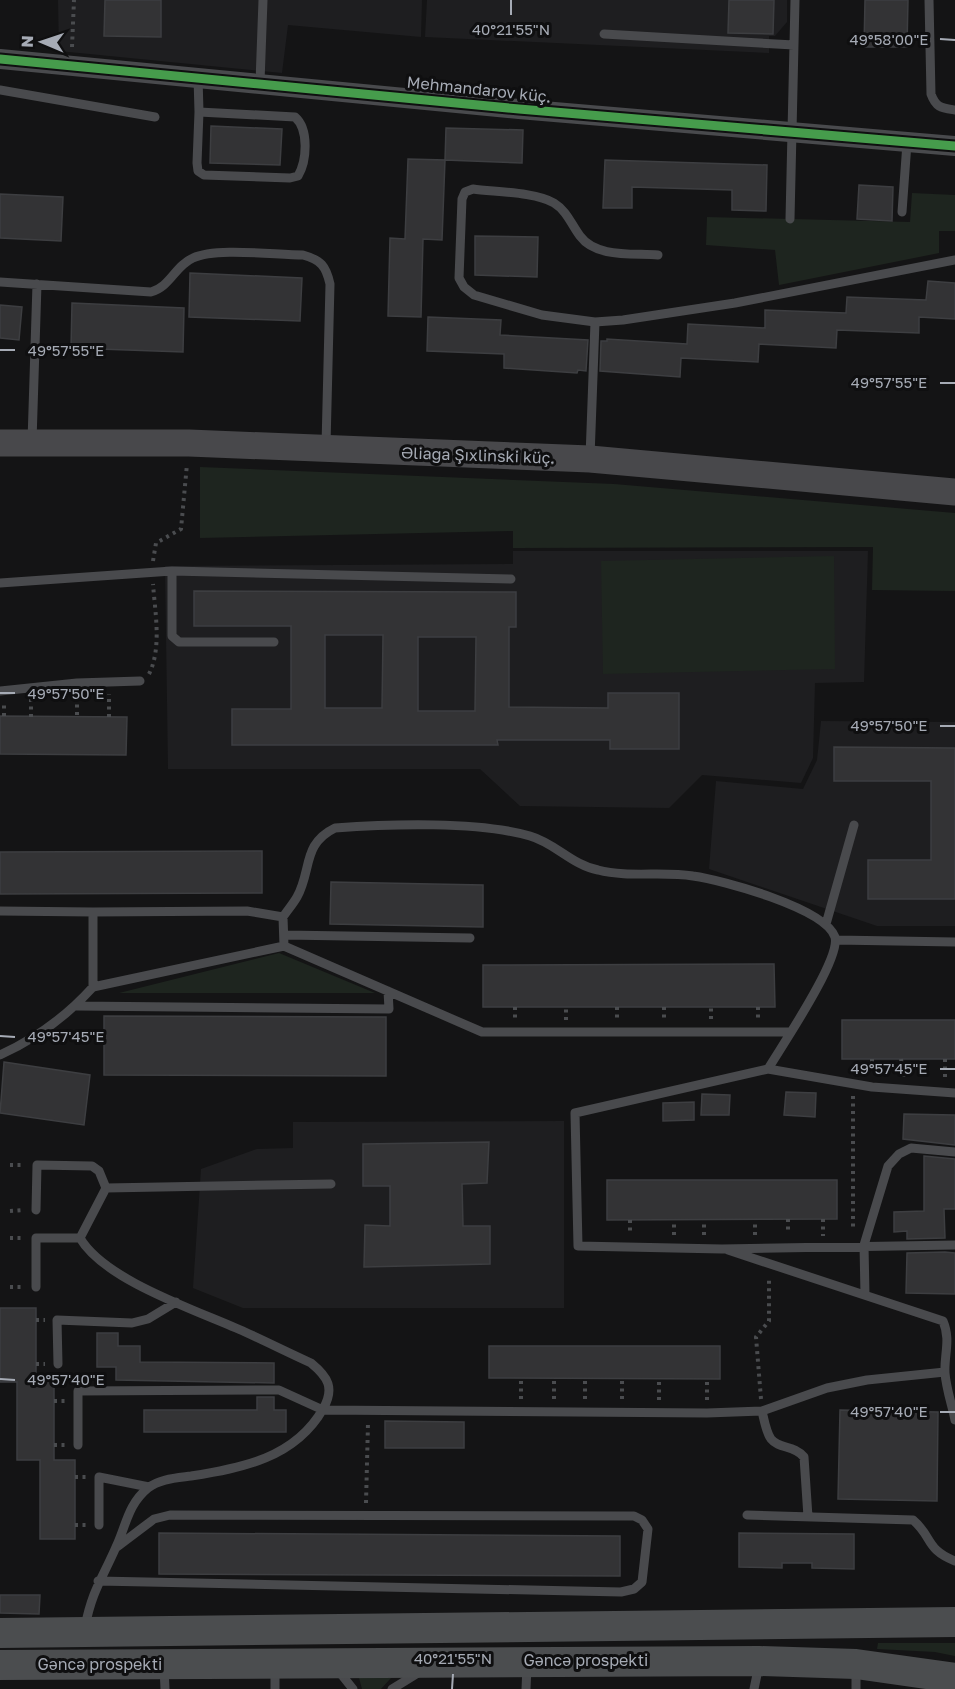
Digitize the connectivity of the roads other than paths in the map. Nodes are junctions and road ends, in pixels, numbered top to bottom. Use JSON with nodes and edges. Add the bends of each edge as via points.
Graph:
{"nodes":[{"id":1,"x":263,"y":0,"type":"edge"},
{"id":2,"x":795,"y":0,"type":"edge"},
{"id":3,"x":929,"y":0,"type":"edge"},
{"id":4,"x":604,"y":34,"type":"dead end"},
{"id":5,"x":794,"y":45,"type":"junction"},
{"id":6,"x":0,"y":59,"type":"edge"},
{"id":7,"x":198,"y":77,"type":"junction"},
{"id":8,"x":260,"y":82,"type":"junction"},
{"id":9,"x":0,"y":90,"type":"edge"},
{"id":10,"x":955,"y":110,"type":"edge"},
{"id":11,"x":199,"y":112,"type":"junction"},
{"id":12,"x":155,"y":117,"type":"dead end"},
{"id":13,"x":792,"y":134,"type":"junction"},
{"id":14,"x":907,"y":143,"type":"junction"},
{"id":15,"x":955,"y":146,"type":"edge"},
{"id":16,"x":902,"y":212,"type":"dead end"},
{"id":17,"x":790,"y":219,"type":"dead end"},
{"id":18,"x":658,"y":255,"type":"dead end"},
{"id":19,"x":955,"y":260,"type":"edge"},
{"id":20,"x":0,"y":282,"type":"edge"},
{"id":21,"x":37,"y":284,"type":"junction"},
{"id":22,"x":595,"y":322,"type":"junction"},
{"id":23,"x":32,"y":441,"type":"junction"},
{"id":24,"x":0,"y":443,"type":"edge"},
{"id":25,"x":326,"y":448,"type":"junction"},
{"id":26,"x":590,"y":459,"type":"junction"},
{"id":27,"x":955,"y":492,"type":"edge"},
{"id":28,"x":172,"y":571,"type":"junction"},
{"id":29,"x":512,"y":579,"type":"dead end"},
{"id":30,"x":0,"y":583,"type":"edge"},
{"id":31,"x":274,"y":642,"type":"dead end"},
{"id":32,"x":140,"y":681,"type":"dead end"},
{"id":33,"x":0,"y":691,"type":"edge"},
{"id":34,"x":854,"y":825,"type":"dead end"},
{"id":35,"x":0,"y":911,"type":"edge"},
{"id":36,"x":93,"y":912,"type":"junction"},
{"id":37,"x":283,"y":917,"type":"junction"},
{"id":38,"x":826,"y":924,"type":"junction"},
{"id":39,"x":285,"y":935,"type":"junction"},
{"id":40,"x":470,"y":938,"type":"dead end"},
{"id":41,"x":836,"y":940,"type":"junction"},
{"id":42,"x":955,"y":942,"type":"edge"},
{"id":43,"x":284,"y":946,"type":"junction"},
{"id":44,"x":93,"y":987,"type":"junction"},
{"id":45,"x":388,"y":991,"type":"junction"},
{"id":46,"x":76,"y":1006,"type":"junction"},
{"id":47,"x":791,"y":1032,"type":"junction"},
{"id":48,"x":0,"y":1055,"type":"edge"},
{"id":49,"x":768,"y":1069,"type":"junction"},
{"id":50,"x":951,"y":1093,"type":"edge"},
{"id":51,"x":955,"y":1152,"type":"edge"},
{"id":52,"x":331,"y":1184,"type":"dead end"},
{"id":53,"x":106,"y":1188,"type":"junction"},
{"id":54,"x":36,"y":1210,"type":"dead end"},
{"id":55,"x":80,"y":1238,"type":"junction"},
{"id":56,"x":864,"y":1245,"type":"junction"},
{"id":57,"x":955,"y":1245,"type":"edge"},
{"id":58,"x":722,"y":1248,"type":"junction"},
{"id":59,"x":36,"y":1287,"type":"dead end"},
{"id":60,"x":865,"y":1295,"type":"junction"},
{"id":61,"x":176,"y":1302,"type":"junction"},
{"id":62,"x":58,"y":1364,"type":"dead end"},
{"id":63,"x":945,"y":1372,"type":"junction"},
{"id":64,"x":322,"y":1410,"type":"junction"},
{"id":65,"x":762,"y":1411,"type":"junction"},
{"id":66,"x":955,"y":1420,"type":"edge"},
{"id":67,"x":78,"y":1445,"type":"dead end"},
{"id":68,"x":149,"y":1487,"type":"junction"},
{"id":69,"x":747,"y":1515,"type":"dead end"},
{"id":70,"x":808,"y":1517,"type":"junction"},
{"id":71,"x":99,"y":1525,"type":"dead end"},
{"id":72,"x":117,"y":1547,"type":"junction"},
{"id":73,"x":955,"y":1561,"type":"edge"},
{"id":74,"x":98,"y":1581,"type":"junction"},
{"id":75,"x":955,"y":1622,"type":"edge"},
{"id":76,"x":0,"y":1633,"type":"edge"},
{"id":77,"x":84,"y":1633,"type":"junction"},
{"id":78,"x":436,"y":1662,"type":"junction"},
{"id":79,"x":311,"y":1664,"type":"junction"},
{"id":80,"x":0,"y":1665,"type":"edge"},
{"id":81,"x":527,"y":1675,"type":"edge"},
{"id":82,"x":757,"y":1675,"type":"edge"},
{"id":83,"x":164,"y":1676,"type":"edge"},
{"id":84,"x":275,"y":1676,"type":"edge"},
{"id":85,"x":856,"y":1676,"type":"edge"},
{"id":86,"x":955,"y":1678,"type":"edge"},
{"id":87,"x":353,"y":1689,"type":"edge"},
{"id":88,"x":392,"y":1689,"type":"edge"}],
"edges":[{"from":1,"to":8,"type":"lane"},
{"from":2,"to":5,"type":"lane"},
{"from":3,"to":10,"type":"lane","via":[[934,103]]},
{"from":4,"to":5,"type":"lane"},
{"from":5,"to":13,"type":"lane"},
{"from":6,"to":7,"type":"street","name":"Mehmandarov küç."},
{"from":7,"to":8,"type":"street","name":"Mehmandarov küç."},
{"from":7,"to":11,"type":"lane"},
{"from":8,"to":13,"type":"street","name":"Mehmandarov küç."},
{"from":9,"to":12,"type":"lane"},
{"from":11,"to":11,"type":"lane","via":[[295,117],[304,132],[303,168],[298,176],[290,178],[204,175],[196,163]]},
{"from":13,"to":14,"type":"street","name":"Mehmandarov küç."},
{"from":13,"to":17,"type":"lane"},
{"from":14,"to":15,"type":"street","name":"Mehmandarov küç."},
{"from":14,"to":16,"type":"lane"},
{"from":18,"to":22,"type":"lane","via":[[594,248],[581,238],[566,213],[544,198],[473,189],[465,192],[459,278],[464,287],[474,295],[542,315]]},
{"from":19,"to":22,"type":"lane","via":[[735,303]]},
{"from":20,"to":21,"type":"lane"},
{"from":21,"to":23,"type":"lane"},
{"from":21,"to":25,"type":"lane","via":[[151,292],[162,289],[190,259],[206,253],[303,255],[318,259],[326,267],[330,284]]},
{"from":22,"to":26,"type":"lane"},
{"from":23,"to":24,"type":"main road","name":"Əliağa Şıxlinski küç."},
{"from":23,"to":25,"type":"main road","name":"Əliağa Şıxlinski küç."},
{"from":25,"to":26,"type":"main road","name":"Əliağa Şıxlinski küç."},
{"from":26,"to":27,"type":"main road","name":"Əliağa Şıxlinski küç."},
{"from":28,"to":29,"type":"lane"},
{"from":28,"to":30,"type":"lane"},
{"from":28,"to":31,"type":"lane","via":[[172,636],[178,642]]},
{"from":32,"to":33,"type":"lane"},
{"from":34,"to":38,"type":"lane"},
{"from":35,"to":36,"type":"lane"},
{"from":36,"to":37,"type":"lane","via":[[247,911]]},
{"from":36,"to":44,"type":"lane"},
{"from":37,"to":38,"type":"lane","via":[[298,896],[311,850],[321,835],[335,828],[437,826],[532,836],[581,866],[600,871],[692,875],[718,881],[763,895]]},
{"from":37,"to":39,"type":"lane"},
{"from":38,"to":41,"type":"lane"},
{"from":39,"to":40,"type":"lane"},
{"from":39,"to":43,"type":"lane"},
{"from":41,"to":42,"type":"lane"},
{"from":41,"to":47,"type":"lane","via":[[830,963]]},
{"from":43,"to":44,"type":"lane"},
{"from":43,"to":45,"type":"lane"},
{"from":44,"to":46,"type":"lane"},
{"from":45,"to":46,"type":"lane","via":[[389,1009]]},
{"from":45,"to":47,"type":"lane","via":[[482,1032]]},
{"from":46,"to":48,"type":"lane","via":[[24,1044]]},
{"from":47,"to":49,"type":"lane"},
{"from":49,"to":50,"type":"lane"},
{"from":49,"to":58,"type":"lane","via":[[574,1113],[578,1246]]},
{"from":51,"to":56,"type":"lane","via":[[911,1148],[899,1154],[888,1166]]},
{"from":52,"to":53,"type":"lane"},
{"from":53,"to":54,"type":"lane","via":[[99,1171],[92,1166],[37,1165]]},
{"from":53,"to":55,"type":"lane"},
{"from":55,"to":59,"type":"lane","via":[[36,1238]]},
{"from":55,"to":61,"type":"lane","via":[[87,1250],[106,1266]]},
{"from":56,"to":57,"type":"lane"},
{"from":56,"to":58,"type":"lane"},
{"from":56,"to":60,"type":"lane"},
{"from":58,"to":60,"type":"lane"},
{"from":60,"to":63,"type":"lane","via":[[943,1321],[948,1350]]},
{"from":61,"to":62,"type":"lane","via":[[148,1319],[132,1323],[57,1320]]},
{"from":61,"to":64,"type":"lane","via":[[311,1363],[326,1376],[330,1386]]},
{"from":63,"to":65,"type":"lane","via":[[827,1388]]},
{"from":63,"to":66,"type":"lane"},
{"from":64,"to":65,"type":"lane"},
{"from":64,"to":67,"type":"lane","via":[[279,1390],[78,1391]]},
{"from":64,"to":68,"type":"lane","via":[[308,1430],[282,1451],[242,1468],[165,1480]]},
{"from":65,"to":70,"type":"lane","via":[[770,1438],[779,1445],[796,1448],[804,1457]]},
{"from":68,"to":71,"type":"lane","via":[[99,1477]]},
{"from":68,"to":72,"type":"lane","via":[[132,1504]]},
{"from":69,"to":70,"type":"lane"},
{"from":70,"to":73,"type":"lane","via":[[913,1520],[938,1554]]},
{"from":72,"to":74,"type":"lane"},
{"from":72,"to":74,"type":"lane","via":[[154,1520],[170,1515],[634,1516],[648,1529],[642,1582],[621,1592]]},
{"from":74,"to":77,"type":"lane"},
{"from":75,"to":77,"type":"main road","name":"Gəncə prospekti"},
{"from":76,"to":77,"type":"main road","name":"Gəncə prospekti"},
{"from":78,"to":79,"type":"main road","name":"Gəncə prospekti"},
{"from":78,"to":81,"type":"main road","name":"Gəncə prospekti"},
{"from":78,"to":88,"type":"lane"},
{"from":79,"to":84,"type":"main road","name":"Gəncə prospekti"},
{"from":79,"to":87,"type":"lane","via":[[341,1674]]},
{"from":80,"to":83,"type":"main road","name":"Gəncə prospekti"},
{"from":81,"to":82,"type":"main road","name":"Gəncə prospekti"},
{"from":82,"to":85,"type":"main road","name":"Gəncə prospekti"},
{"from":83,"to":84,"type":"main road","name":"Gəncə prospekti"},
{"from":85,"to":86,"type":"main road","name":"Gəncə prospekti"}]}
